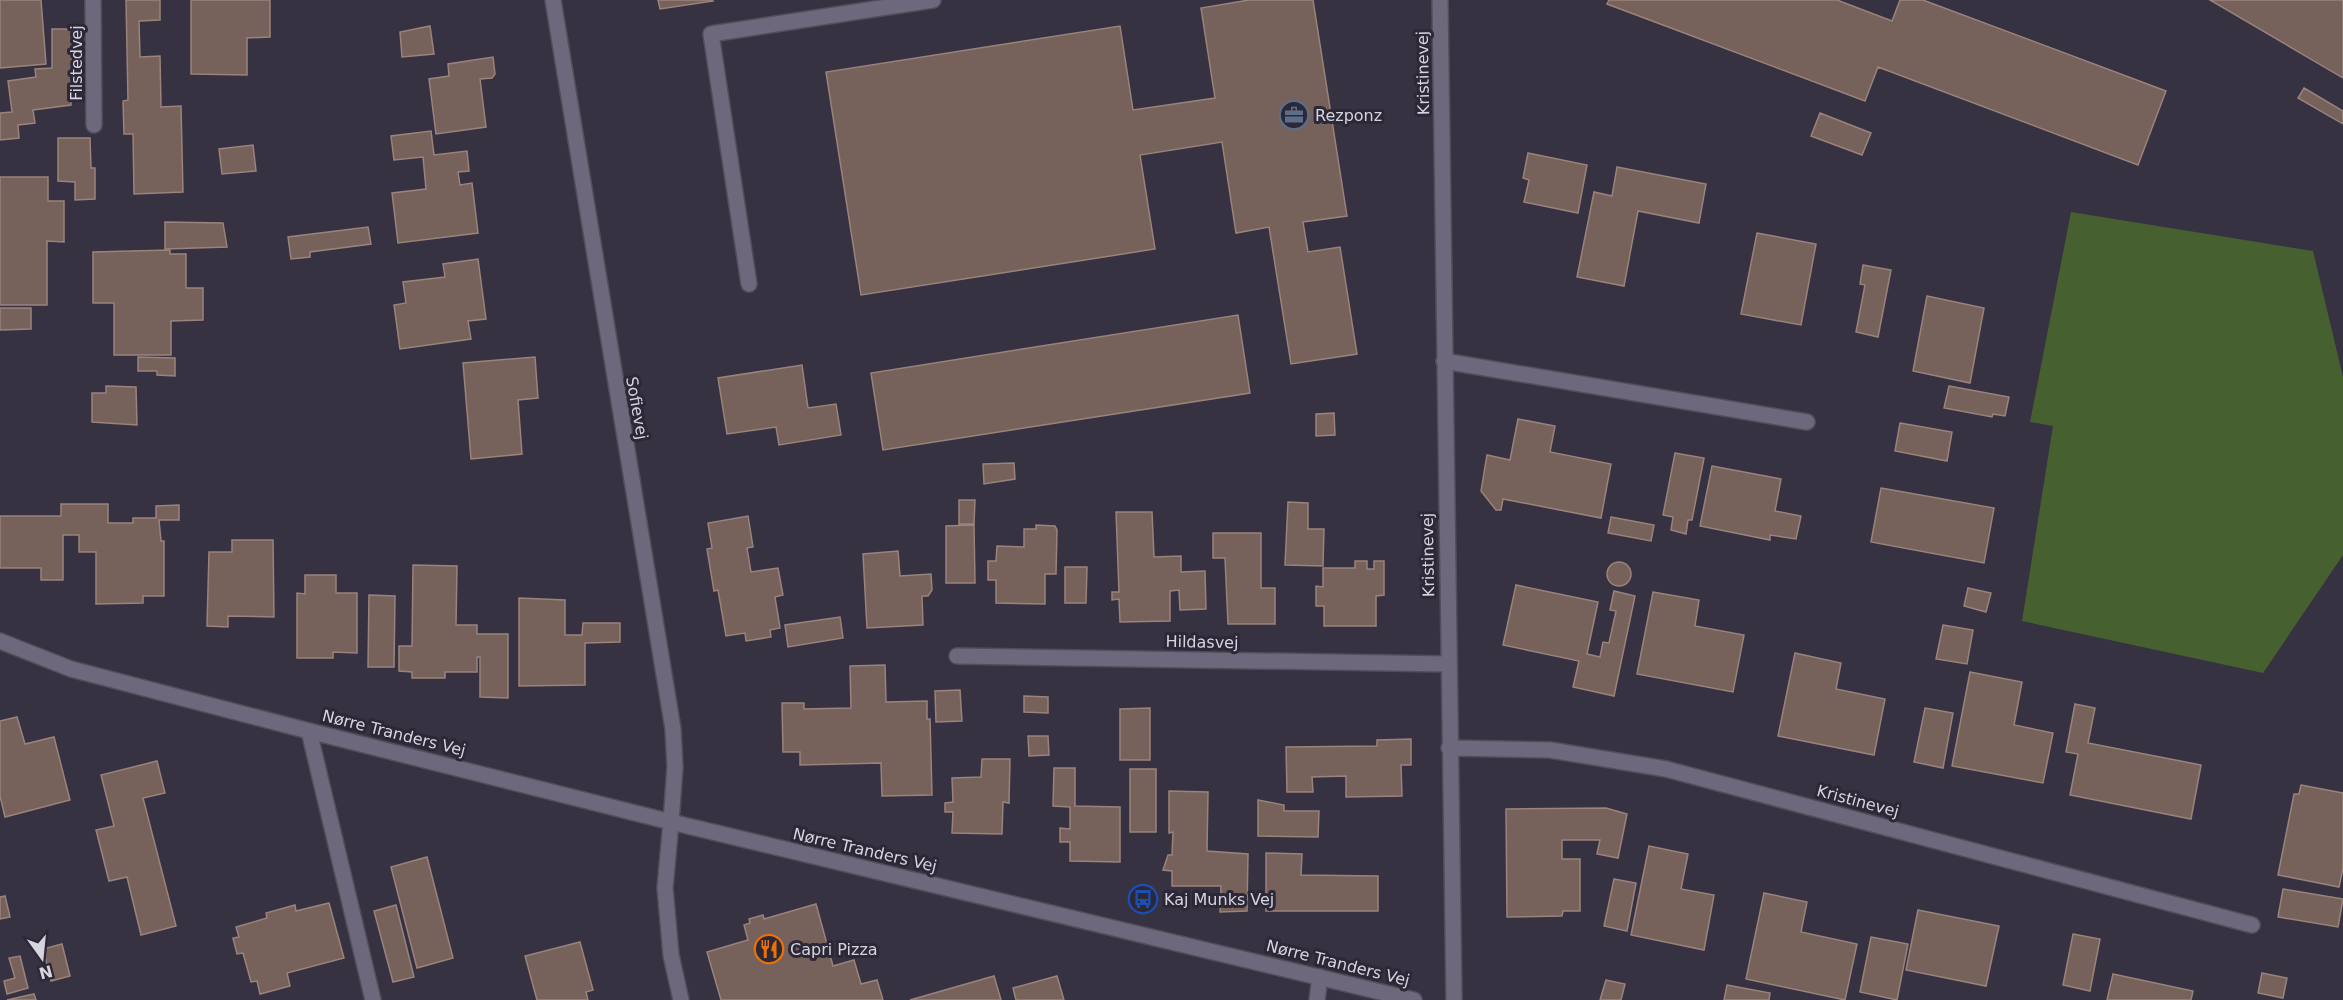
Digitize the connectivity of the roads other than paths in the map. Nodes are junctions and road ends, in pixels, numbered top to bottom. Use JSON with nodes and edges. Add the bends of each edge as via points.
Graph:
{"nodes":[{"id":1,"x":93,"y":0,"type":"edge"},
{"id":2,"x":553,"y":0,"type":"edge"},
{"id":3,"x":933,"y":0,"type":"edge"},
{"id":4,"x":1440,"y":0,"type":"edge"},
{"id":5,"x":94,"y":125,"type":"dead end"},
{"id":6,"x":749,"y":284,"type":"dead end"},
{"id":7,"x":1444,"y":361,"type":"junction"},
{"id":8,"x":1807,"y":422,"type":"dead end"},
{"id":9,"x":0,"y":641,"type":"edge"},
{"id":10,"x":957,"y":656,"type":"dead end"},
{"id":11,"x":1448,"y":664,"type":"junction"},
{"id":12,"x":309,"y":730,"type":"junction"},
{"id":13,"x":1449,"y":748,"type":"junction"},
{"id":14,"x":671,"y":822,"type":"junction"},
{"id":15,"x":2252,"y":925,"type":"dead end"},
{"id":16,"x":1320,"y":977,"type":"junction"},
{"id":17,"x":373,"y":1000,"type":"edge"},
{"id":18,"x":681,"y":1000,"type":"edge"},
{"id":19,"x":1317,"y":1000,"type":"edge"},
{"id":20,"x":1414,"y":1000,"type":"edge"},
{"id":21,"x":1454,"y":1000,"type":"edge"}],
"edges":[{"from":1,"to":5,"type":"street","name":"Filstedvej"},
{"from":2,"to":14,"type":"street","name":"Sofievej","via":[[673,729]]},
{"from":3,"to":6,"type":"street","via":[[711,34]]},
{"from":4,"to":7,"type":"street","name":"Kristinevej"},
{"from":7,"to":8,"type":"street"},
{"from":7,"to":11,"type":"street","name":"Kristinevej"},
{"from":9,"to":12,"type":"street","name":"Nørre Tranders Vej","via":[[71,669]]},
{"from":10,"to":11,"type":"street","name":"Hildasvej"},
{"from":11,"to":13,"type":"street","name":"Kristinevej"},
{"from":12,"to":14,"type":"street","name":"Nørre Tranders Vej"},
{"from":12,"to":17,"type":"street","name":"Nørre Tranders Vej"},
{"from":13,"to":15,"type":"street","name":"Kristinevej","via":[[1550,750],[1666,768]]},
{"from":13,"to":21,"type":"street","name":"Kristinevej"},
{"from":14,"to":16,"type":"street","name":"Nørre Tranders Vej"},
{"from":14,"to":18,"type":"street","name":"Sofievej","via":[[665,888],[671,955]]},
{"from":16,"to":19,"type":"street"},
{"from":16,"to":20,"type":"street","name":"Nørre Tranders Vej"}]}
